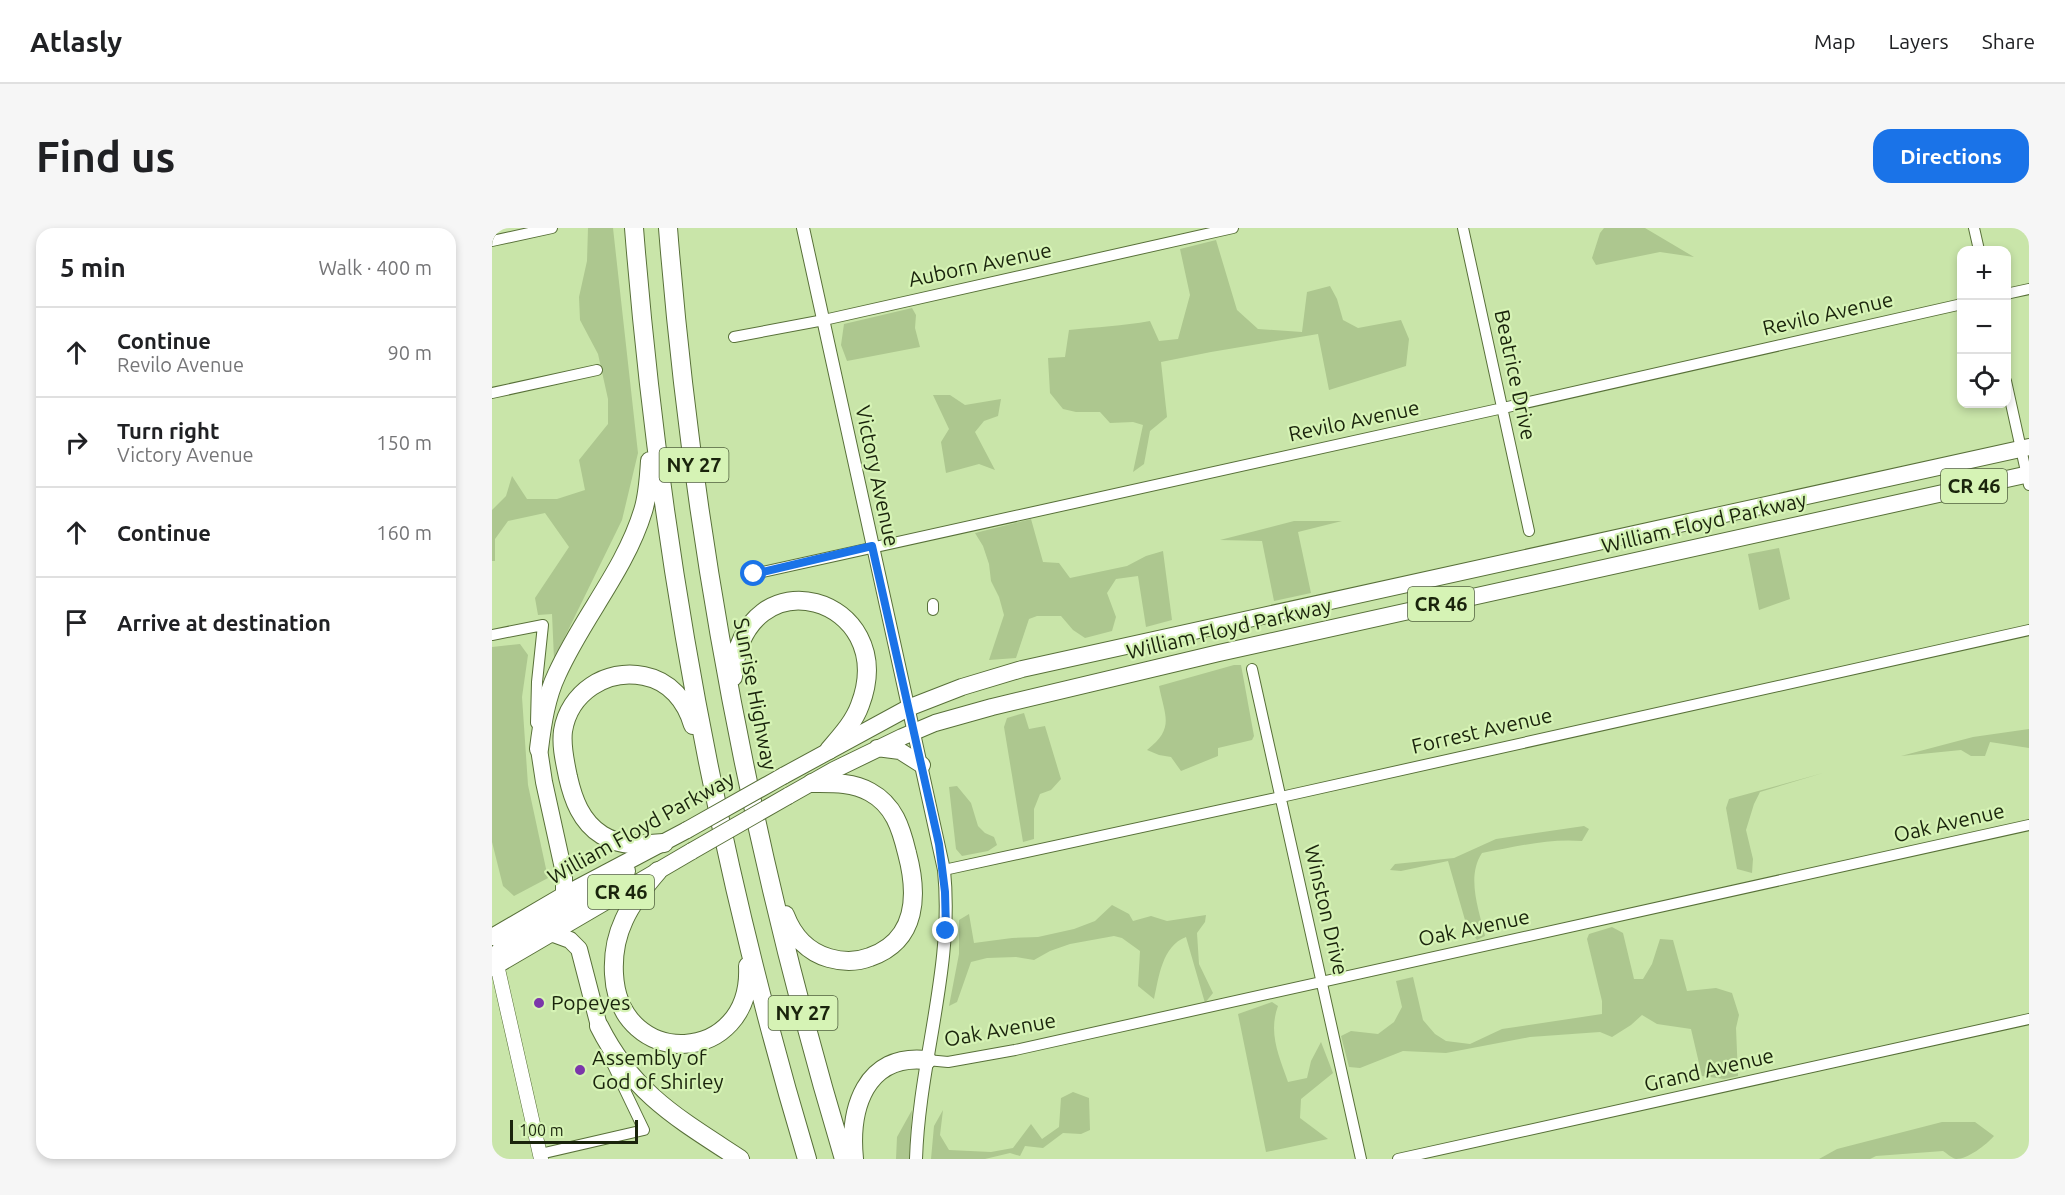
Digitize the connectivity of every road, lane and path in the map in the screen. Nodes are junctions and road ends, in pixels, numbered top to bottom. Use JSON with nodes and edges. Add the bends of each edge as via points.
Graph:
{"nodes":[{"id":1,"x":552,"y":228,"type":"edge"},
{"id":2,"x":633,"y":228,"type":"edge"},
{"id":3,"x":669,"y":228,"type":"edge"},
{"id":4,"x":803,"y":228,"type":"edge"},
{"id":5,"x":1233,"y":228,"type":"edge"},
{"id":6,"x":1463,"y":228,"type":"edge"},
{"id":7,"x":1974,"y":228,"type":"edge"},
{"id":8,"x":492,"y":242,"type":"edge"},
{"id":9,"x":1978,"y":246,"type":"edge"},
{"id":10,"x":2029,"y":289,"type":"edge"},
{"id":11,"x":2011,"y":293,"type":"edge"},
{"id":12,"x":1957,"y":305,"type":"edge"},
{"id":13,"x":824,"y":320,"type":"junction"},
{"id":14,"x":734,"y":337,"type":"dead end"},
{"id":15,"x":597,"y":370,"type":"dead end"},
{"id":16,"x":492,"y":393,"type":"edge"},
{"id":17,"x":2011,"y":396,"type":"edge"},
{"id":18,"x":651,"y":402,"type":"junction"},
{"id":19,"x":1503,"y":408,"type":"junction"},
{"id":20,"x":2025,"y":448,"type":"edge"},
{"id":21,"x":2028,"y":478,"type":"edge"},
{"id":22,"x":1529,"y":531,"type":"dead end"},
{"id":23,"x":872,"y":546,"type":"junction"},
{"id":24,"x":754,"y":574,"type":"dead end"},
{"id":25,"x":2029,"y":630,"type":"edge"},
{"id":26,"x":492,"y":635,"type":"edge"},
{"id":27,"x":1252,"y":669,"type":"dead end"},
{"id":28,"x":731,"y":700,"type":"junction"},
{"id":29,"x":908,"y":708,"type":"junction"},
{"id":30,"x":915,"y":731,"type":"junction"},
{"id":31,"x":876,"y":748,"type":"junction"},
{"id":32,"x":539,"y":749,"type":"junction"},
{"id":33,"x":830,"y":750,"type":"junction"},
{"id":34,"x":922,"y":765,"type":"junction"},
{"id":35,"x":710,"y":775,"type":"junction"},
{"id":36,"x":812,"y":783,"type":"junction"},
{"id":37,"x":1281,"y":797,"type":"junction"},
{"id":38,"x":2029,"y":825,"type":"edge"},
{"id":39,"x":664,"y":843,"type":"junction"},
{"id":40,"x":647,"y":853,"type":"junction"},
{"id":41,"x":766,"y":865,"type":"junction"},
{"id":42,"x":944,"y":870,"type":"junction"},
{"id":43,"x":658,"y":871,"type":"junction"},
{"id":44,"x":564,"y":895,"type":"junction"},
{"id":45,"x":744,"y":926,"type":"junction"},
{"id":46,"x":551,"y":933,"type":"junction"},
{"id":47,"x":492,"y":936,"type":"edge"},
{"id":48,"x":494,"y":958,"type":"edge"},
{"id":49,"x":1322,"y":981,"type":"junction"},
{"id":50,"x":2029,"y":1019,"type":"edge"},
{"id":51,"x":599,"y":1026,"type":"junction"},
{"id":52,"x":927,"y":1060,"type":"junction"},
{"id":53,"x":541,"y":1156,"type":"edge"},
{"id":54,"x":740,"y":1159,"type":"edge"},
{"id":55,"x":807,"y":1159,"type":"edge"},
{"id":56,"x":844,"y":1159,"type":"edge"},
{"id":57,"x":854,"y":1159,"type":"edge"},
{"id":58,"x":916,"y":1159,"type":"edge"},
{"id":59,"x":1361,"y":1159,"type":"edge"},
{"id":60,"x":1398,"y":1159,"type":"edge"}],
"edges":[{"from":1,"to":8,"type":"street"},
{"from":2,"to":18,"type":"highway","number":"NY 27"},
{"from":3,"to":28,"type":"highway","name":"Sunrise Highway","number":"NY 27","via":[[694,464]]},
{"from":4,"to":13,"type":"street","name":"Victory Avenue"},
{"from":5,"to":13,"type":"street","name":"Auborn Avenue"},
{"from":6,"to":19,"type":"street","name":"Beatrice Drive"},
{"from":7,"to":9,"type":"street"},
{"from":10,"to":11,"type":"street"},
{"from":12,"to":19,"type":"street","name":"Revilo Avenue"},
{"from":13,"to":14,"type":"street","name":"Auborn Avenue"},
{"from":13,"to":23,"type":"street","name":"Victory Avenue"},
{"from":15,"to":16,"type":"street"},
{"from":17,"to":20,"type":"street"},
{"from":18,"to":32,"type":"highway","via":[[650,468],[643,511],[554,681]]},
{"from":18,"to":35,"type":"highway","number":"NY 27"},
{"from":19,"to":22,"type":"street","name":"Beatrice Drive"},
{"from":19,"to":23,"type":"street","name":"Revilo Avenue"},
{"from":20,"to":21,"type":"street"},
{"from":20,"to":29,"type":"highway","name":"William Floyd Parkway","number":"CR 46","via":[[1073,657],[980,681]]},
{"from":21,"to":30,"type":"highway","name":"William Floyd Parkway","number":"CR 46","via":[[1219,653],[992,707]]},
{"from":23,"to":24,"type":"street","name":"Revilo Avenue"},
{"from":23,"to":29,"type":"street","name":"Victory Avenue"},
{"from":25,"to":37,"type":"street","name":"Forrest Avenue"},
{"from":26,"to":32,"type":"street","via":[[543,625],[536,688]]},
{"from":27,"to":37,"type":"street","name":"Winston Drive"},
{"from":28,"to":33,"type":"highway","via":[[739,643],[759,615],[792,601],[830,608],[856,631],[867,676],[857,713]]},
{"from":28,"to":41,"type":"highway","name":"Sunrise Highway","number":"NY 27"},
{"from":29,"to":30,"type":"street","name":"Victory Avenue"},
{"from":29,"to":33,"type":"highway","name":"William Floyd Parkway","number":"CR 46"},
{"from":30,"to":31,"type":"highway","name":"William Floyd Parkway","number":"CR 46"},
{"from":30,"to":34,"type":"street","name":"Victory Avenue"},
{"from":31,"to":34,"type":"highway","via":[[900,751]]},
{"from":31,"to":36,"type":"highway","name":"William Floyd Parkway","number":"CR 46"},
{"from":32,"to":44,"type":"highway","via":[[564,873]]},
{"from":33,"to":39,"type":"highway","name":"William Floyd Parkway","number":"CR 46","bridge":true},
{"from":34,"to":42,"type":"street","name":"Victory Avenue"},
{"from":35,"to":39,"type":"highway","via":[[686,706],[661,682],[635,674],[614,675],[594,684],[573,704],[564,725],[563,748],[572,794],[584,818],[614,840],[634,845]]},
{"from":35,"to":45,"type":"highway","number":"NY 27"},
{"from":36,"to":41,"type":"highway","via":[[857,786],[880,799],[893,813],[913,883],[914,905],[907,926],[892,944],[867,958],[842,961],[821,955],[803,944],[794,932]]},
{"from":36,"to":43,"type":"highway","name":"William Floyd Parkway","number":"CR 46","bridge":true},
{"from":37,"to":42,"type":"street","name":"Forrest Avenue"},
{"from":37,"to":49,"type":"street","name":"Winston Drive"},
{"from":38,"to":49,"type":"street","name":"Oak Avenue"},
{"from":39,"to":40,"type":"highway","name":"William Floyd Parkway","number":"CR 46"},
{"from":40,"to":44,"type":"highway","name":"William Floyd Parkway","number":"CR 46"},
{"from":40,"to":48,"type":"highway","via":[[616,881],[504,945]]},
{"from":41,"to":56,"type":"highway","name":"Sunrise Highway","number":"NY 27"},
{"from":42,"to":52,"type":"street","name":"Victory Avenue","via":[[945,945]]},
{"from":43,"to":45,"type":"highway","via":[[625,918],[614,956],[615,986],[621,1005],[631,1022],[646,1034],[685,1044],[709,1038],[731,1023],[744,1002],[748,986]]},
{"from":43,"to":46,"type":"highway","name":"William Floyd Parkway","number":"CR 46"},
{"from":44,"to":47,"type":"highway","name":"William Floyd Parkway","number":"CR 46"},
{"from":45,"to":55,"type":"highway","number":"NY 27"},
{"from":46,"to":48,"type":"highway","name":"William Floyd Parkway","number":"CR 46"},
{"from":46,"to":51,"type":"highway","via":[[570,940],[579,949]]},
{"from":48,"to":53,"type":"main road"},
{"from":49,"to":52,"type":"street","name":"Oak Avenue","via":[[1015,1050],[948,1062]]},
{"from":49,"to":59,"type":"street","name":"Winston Drive"},
{"from":50,"to":60,"type":"street","name":"Grand Avenue"},
{"from":51,"to":53,"type":"street","via":[[644,1130]]},
{"from":51,"to":54,"type":"highway","via":[[615,1056],[651,1097]]},
{"from":52,"to":57,"type":"highway","via":[[909,1059],[888,1066],[864,1090],[855,1114]]},
{"from":52,"to":58,"type":"street","name":"Victory Avenue"}]}
